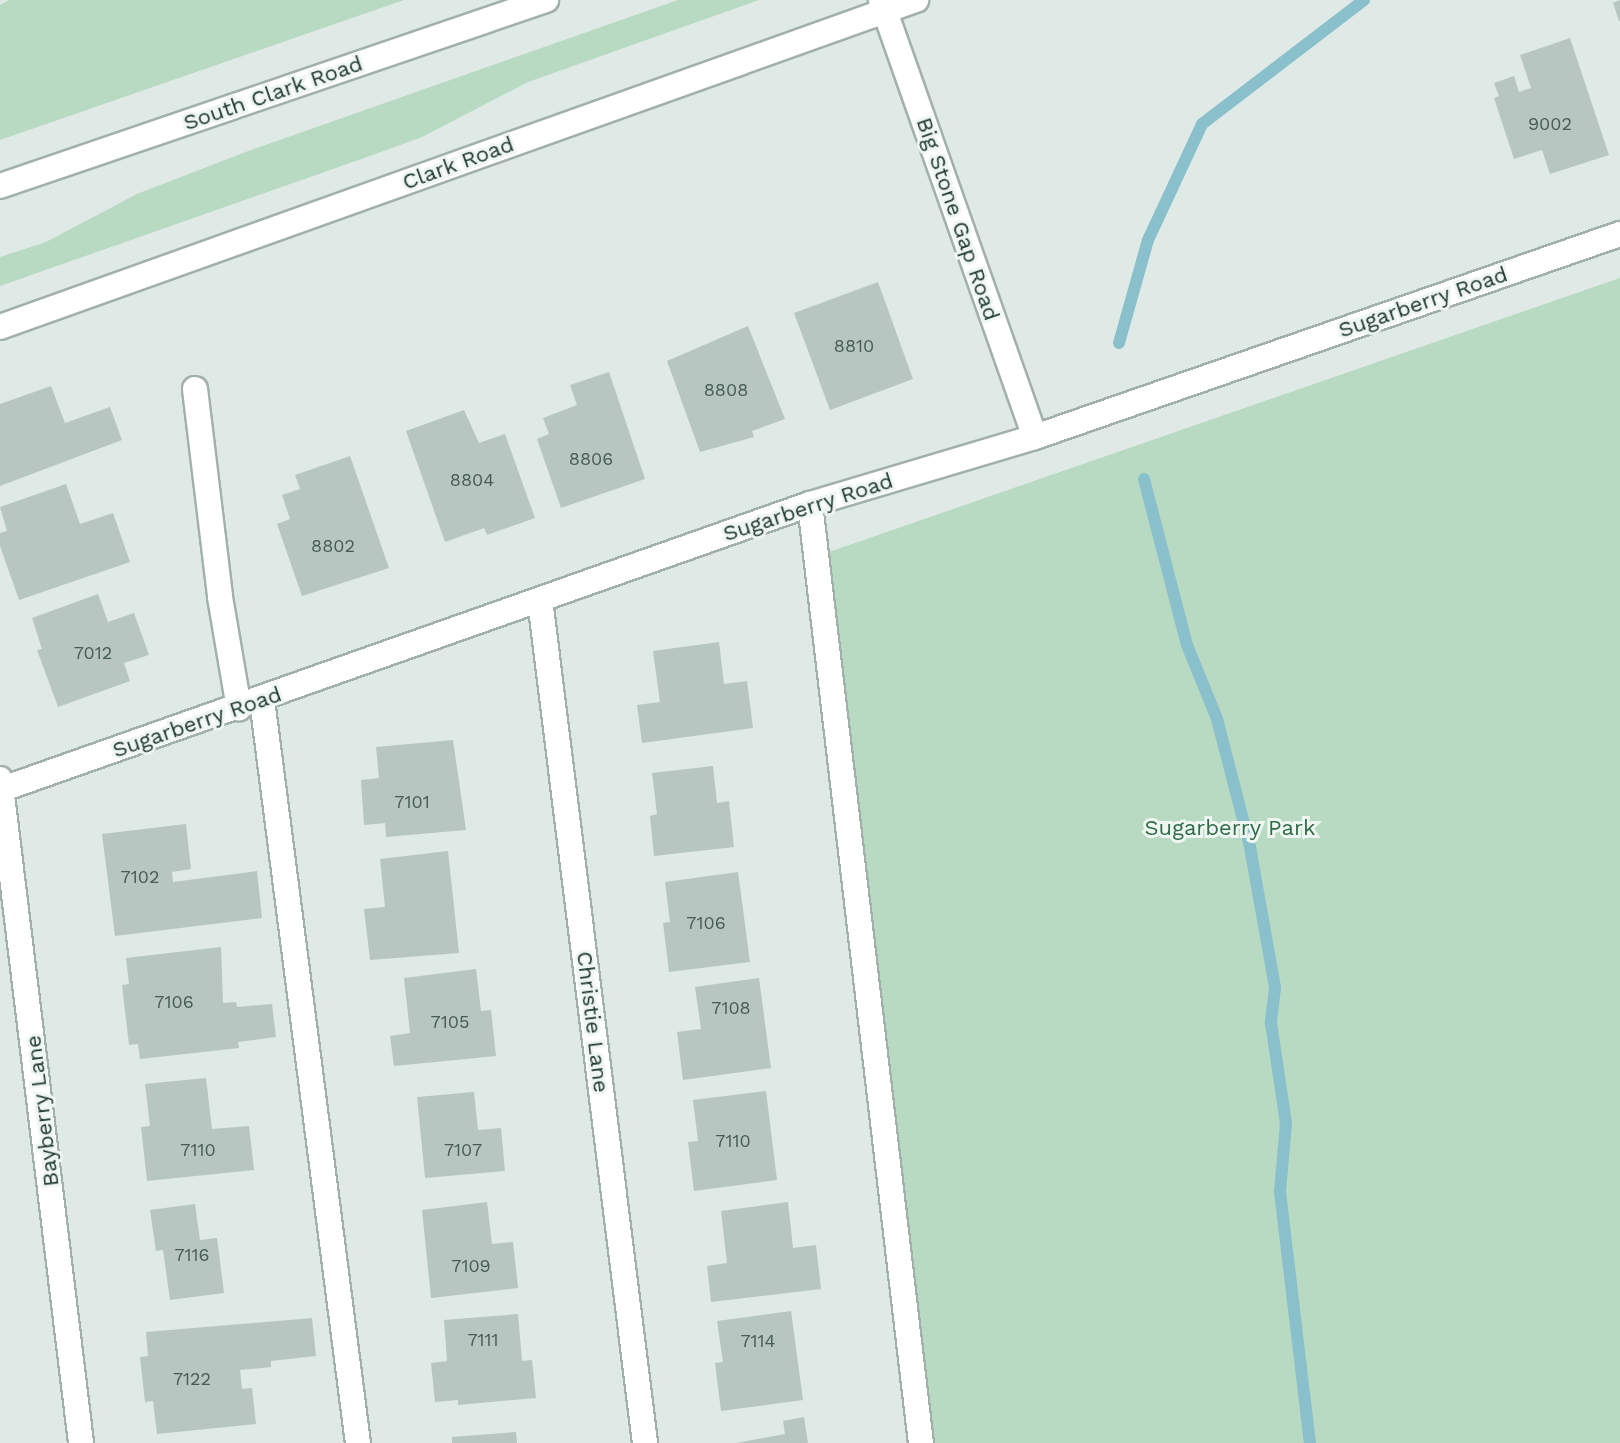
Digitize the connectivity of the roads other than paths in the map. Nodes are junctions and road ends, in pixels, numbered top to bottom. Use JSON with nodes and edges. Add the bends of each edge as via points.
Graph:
{"nodes":[{"id":1,"x":546,"y":0,"type":"edge"},
{"id":2,"x":916,"y":0,"type":"edge"},
{"id":3,"x":883,"y":5,"type":"edge"},
{"id":4,"x":0,"y":186,"type":"edge"},
{"id":5,"x":1620,"y":234,"type":"edge"},
{"id":6,"x":0,"y":327,"type":"edge"},
{"id":7,"x":195,"y":389,"type":"dead end"},
{"id":8,"x":1035,"y":437,"type":"junction"},
{"id":9,"x":810,"y":504,"type":"junction"},
{"id":10,"x":540,"y":600,"type":"junction"},
{"id":11,"x":250,"y":704,"type":"junction"},
{"id":12,"x":1,"y":786,"type":"edge"},
{"id":13,"x":81,"y":1443,"type":"edge"},
{"id":14,"x":358,"y":1443,"type":"edge"},
{"id":15,"x":645,"y":1443,"type":"edge"},
{"id":16,"x":921,"y":1443,"type":"edge"}],
"edges":[{"from":1,"to":4,"type":"street","name":"South Clark Road"},
{"from":2,"to":3,"type":"street","name":"Clark Road"},
{"from":3,"to":6,"type":"street","name":"Clark Road"},
{"from":3,"to":8,"type":"street","name":"Big Stone Gap Road"},
{"from":5,"to":8,"type":"street","name":"Sugarberry Road"},
{"from":7,"to":11,"type":"street","via":[[220,597]]},
{"from":8,"to":9,"type":"street","name":"Sugarberry Road"},
{"from":9,"to":10,"type":"street","name":"Sugarberry Road"},
{"from":9,"to":16,"type":"street"},
{"from":10,"to":11,"type":"street","name":"Sugarberry Road"},
{"from":10,"to":15,"type":"street","name":"Christie Lane"},
{"from":11,"to":12,"type":"street","name":"Sugarberry Road"},
{"from":11,"to":14,"type":"street"},
{"from":12,"to":13,"type":"street","name":"Bayberry Lane"}]}
